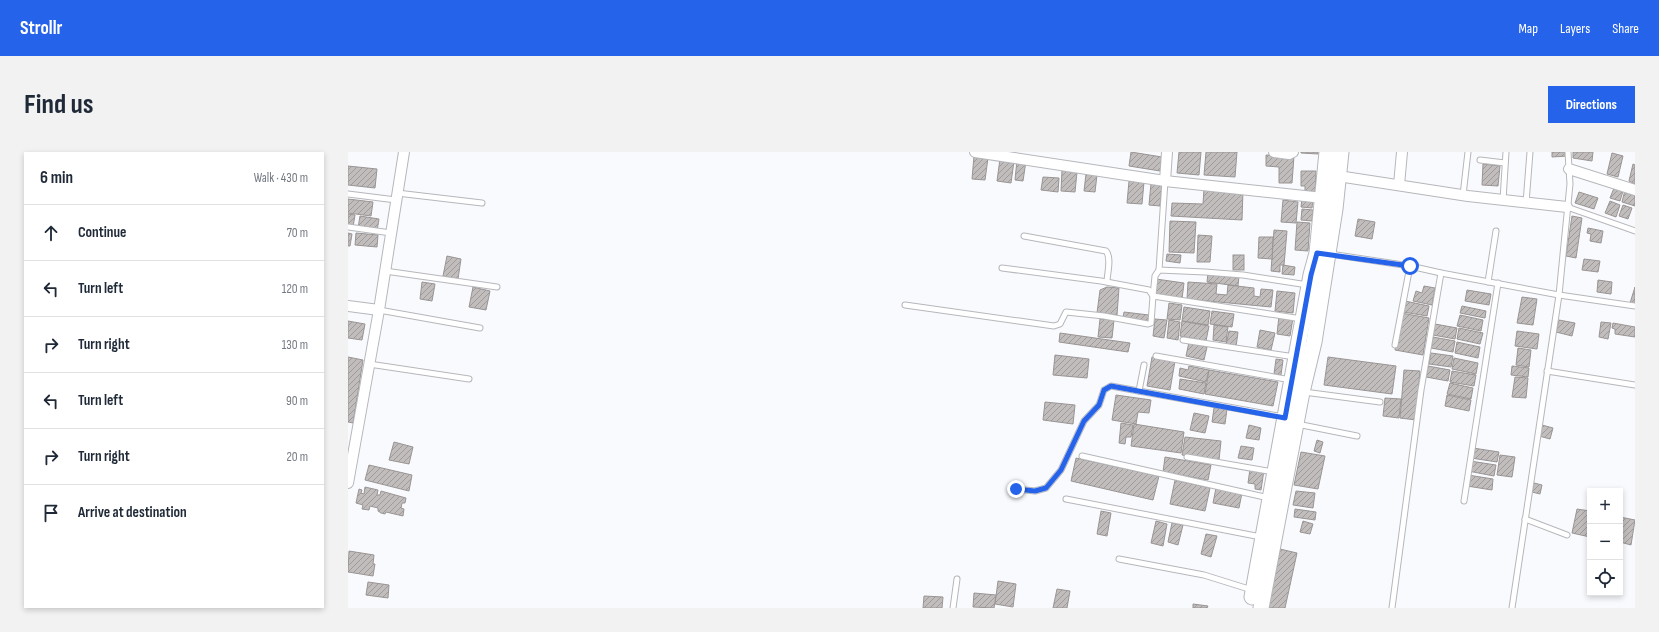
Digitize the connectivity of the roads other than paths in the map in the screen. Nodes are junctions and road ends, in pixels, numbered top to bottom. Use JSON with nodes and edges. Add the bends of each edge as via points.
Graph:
{"nodes":[{"id":1,"x":404,"y":152,"type":"edge"},
{"id":2,"x":975,"y":152,"type":"edge"},
{"id":3,"x":1167,"y":152,"type":"edge"},
{"id":4,"x":1274,"y":152,"type":"edge"},
{"id":5,"x":1293,"y":152,"type":"edge"},
{"id":6,"x":1327,"y":152,"type":"edge"},
{"id":7,"x":1341,"y":152,"type":"edge"},
{"id":8,"x":1402,"y":152,"type":"edge"},
{"id":9,"x":1468,"y":152,"type":"edge"},
{"id":10,"x":1506,"y":152,"type":"edge"},
{"id":11,"x":1530,"y":152,"type":"edge"},
{"id":12,"x":1568,"y":152,"type":"edge"},
{"id":13,"x":1480,"y":160,"type":"dead end"},
{"id":14,"x":1505,"y":163,"type":"junction"},
{"id":15,"x":1569,"y":170,"type":"junction"},
{"id":16,"x":1338,"y":176,"type":"junction"},
{"id":17,"x":1165,"y":181,"type":"junction"},
{"id":18,"x":1399,"y":185,"type":"junction"},
{"id":19,"x":1635,"y":190,"type":"edge"},
{"id":20,"x":348,"y":194,"type":"edge"},
{"id":21,"x":1463,"y":195,"type":"junction"},
{"id":22,"x":397,"y":196,"type":"junction"},
{"id":23,"x":1323,"y":198,"type":"junction"},
{"id":24,"x":1503,"y":200,"type":"junction"},
{"id":25,"x":482,"y":203,"type":"dead end"},
{"id":26,"x":1526,"y":203,"type":"junction"},
{"id":27,"x":1567,"y":207,"type":"junction"},
{"id":28,"x":348,"y":228,"type":"edge"},
{"id":29,"x":1496,"y":231,"type":"dead end"},
{"id":30,"x":1635,"y":231,"type":"edge"},
{"id":31,"x":391,"y":233,"type":"junction"},
{"id":32,"x":1024,"y":236,"type":"dead end"},
{"id":33,"x":1323,"y":253,"type":"junction"},
{"id":34,"x":1410,"y":266,"type":"junction"},
{"id":35,"x":1002,"y":268,"type":"dead end"},
{"id":36,"x":1159,"y":270,"type":"junction"},
{"id":37,"x":385,"y":271,"type":"junction"},
{"id":38,"x":1441,"y":273,"type":"junction"},
{"id":39,"x":1107,"y":282,"type":"junction"},
{"id":40,"x":1488,"y":282,"type":"junction"},
{"id":41,"x":1498,"y":283,"type":"junction"},
{"id":42,"x":1309,"y":285,"type":"junction"},
{"id":43,"x":497,"y":287,"type":"dead end"},
{"id":44,"x":1153,"y":296,"type":"junction"},
{"id":45,"x":1559,"y":296,"type":"junction"},
{"id":46,"x":905,"y":305,"type":"dead end"},
{"id":47,"x":348,"y":306,"type":"edge"},
{"id":48,"x":1635,"y":306,"type":"edge"},
{"id":49,"x":379,"y":310,"type":"junction"},
{"id":50,"x":1303,"y":319,"type":"junction"},
{"id":51,"x":480,"y":328,"type":"dead end"},
{"id":52,"x":1183,"y":340,"type":"dead end"},
{"id":53,"x":1395,"y":345,"type":"dead end"},
{"id":54,"x":1156,"y":356,"type":"dead end"},
{"id":55,"x":1296,"y":357,"type":"junction"},
{"id":56,"x":369,"y":364,"type":"junction"},
{"id":57,"x":1144,"y":366,"type":"dead end"},
{"id":58,"x":1547,"y":371,"type":"junction"},
{"id":59,"x":469,"y":379,"type":"dead end"},
{"id":60,"x":1292,"y":381,"type":"junction"},
{"id":61,"x":1635,"y":385,"type":"edge"},
{"id":62,"x":1139,"y":391,"type":"junction"},
{"id":63,"x":1302,"y":392,"type":"junction"},
{"id":64,"x":1380,"y":402,"type":"dead end"},
{"id":65,"x":1291,"y":421,"type":"junction"},
{"id":66,"x":1357,"y":436,"type":"dead end"},
{"id":67,"x":350,"y":456,"type":"edge"},
{"id":68,"x":1082,"y":456,"type":"dead end"},
{"id":69,"x":1187,"y":457,"type":"dead end"},
{"id":70,"x":1275,"y":472,"type":"junction"},
{"id":71,"x":348,"y":483,"type":"edge"},
{"id":72,"x":1016,"y":489,"type":"dead end"},
{"id":73,"x":1270,"y":498,"type":"junction"},
{"id":74,"x":1066,"y":499,"type":"dead end"},
{"id":75,"x":1464,"y":501,"type":"dead end"},
{"id":76,"x":1525,"y":519,"type":"junction"},
{"id":77,"x":1567,"y":535,"type":"dead end"},
{"id":78,"x":1263,"y":537,"type":"junction"},
{"id":79,"x":1119,"y":560,"type":"dead end"},
{"id":80,"x":957,"y":579,"type":"dead end"},
{"id":81,"x":1253,"y":590,"type":"junction"},
{"id":82,"x":953,"y":608,"type":"edge"},
{"id":83,"x":1251,"y":608,"type":"edge"},
{"id":84,"x":1261,"y":608,"type":"edge"},
{"id":85,"x":1392,"y":608,"type":"edge"},
{"id":86,"x":1512,"y":608,"type":"edge"}],
"edges":[{"from":1,"to":22,"type":"street"},
{"from":2,"to":17,"type":"street"},
{"from":3,"to":17,"type":"street"},
{"from":4,"to":5,"type":"street"},
{"from":6,"to":23,"type":"main road"},
{"from":7,"to":16,"type":"main road"},
{"from":8,"to":18,"type":"street"},
{"from":9,"to":21,"type":"lane"},
{"from":10,"to":14,"type":"lane"},
{"from":11,"to":26,"type":"lane"},
{"from":12,"to":15,"type":"lane"},
{"from":13,"to":14,"type":"lane"},
{"from":14,"to":24,"type":"lane"},
{"from":15,"to":19,"type":"street"},
{"from":15,"to":27,"type":"lane"},
{"from":16,"to":18,"type":"street"},
{"from":16,"to":33,"type":"main road"},
{"from":17,"to":23,"type":"street"},
{"from":17,"to":36,"type":"lane"},
{"from":18,"to":21,"type":"street"},
{"from":20,"to":22,"type":"lane"},
{"from":21,"to":24,"type":"street"},
{"from":22,"to":25,"type":"lane"},
{"from":22,"to":31,"type":"street"},
{"from":23,"to":33,"type":"main road"},
{"from":24,"to":26,"type":"street"},
{"from":26,"to":27,"type":"street"},
{"from":27,"to":30,"type":"lane"},
{"from":27,"to":45,"type":"lane"},
{"from":28,"to":31,"type":"lane"},
{"from":29,"to":40,"type":"lane"},
{"from":31,"to":37,"type":"street"},
{"from":32,"to":39,"type":"lane","via":[[1106,251],[1109,253]]},
{"from":33,"to":34,"type":"lane"},
{"from":33,"to":42,"type":"main road"},
{"from":33,"to":63,"type":"main road","via":[[1314,342]]},
{"from":34,"to":38,"type":"lane"},
{"from":34,"to":53,"type":"lane"},
{"from":35,"to":39,"type":"lane"},
{"from":36,"to":42,"type":"lane","via":[[1206,272]]},
{"from":36,"to":44,"type":"lane","via":[[1155,276]]},
{"from":37,"to":43,"type":"lane"},
{"from":37,"to":49,"type":"street"},
{"from":38,"to":40,"type":"lane"},
{"from":38,"to":85,"type":"lane","via":[[1421,390]]},
{"from":39,"to":44,"type":"lane","via":[[1149,290]]},
{"from":40,"to":41,"type":"lane"},
{"from":41,"to":45,"type":"lane"},
{"from":41,"to":75,"type":"lane"},
{"from":42,"to":50,"type":"main road"},
{"from":44,"to":46,"type":"lane","via":[[1152,320],[1148,324],[1066,312],[1060,324],[1054,326]]},
{"from":44,"to":50,"type":"lane"},
{"from":45,"to":48,"type":"lane"},
{"from":45,"to":58,"type":"lane"},
{"from":47,"to":49,"type":"street"},
{"from":49,"to":51,"type":"lane"},
{"from":49,"to":56,"type":"street"},
{"from":50,"to":55,"type":"main road"},
{"from":52,"to":55,"type":"lane"},
{"from":54,"to":60,"type":"lane"},
{"from":55,"to":60,"type":"main road"},
{"from":56,"to":59,"type":"lane"},
{"from":56,"to":67,"type":"street"},
{"from":57,"to":62,"type":"lane"},
{"from":58,"to":61,"type":"lane"},
{"from":58,"to":76,"type":"lane"},
{"from":60,"to":65,"type":"main road"},
{"from":62,"to":65,"type":"lane"},
{"from":62,"to":72,"type":"lane","via":[[1107,387],[1099,405],[1084,421],[1056,476],[1046,488]]},
{"from":63,"to":64,"type":"lane"},
{"from":63,"to":65,"type":"main road"},
{"from":65,"to":66,"type":"lane"},
{"from":65,"to":70,"type":"main road"},
{"from":65,"to":84,"type":"main road"},
{"from":67,"to":71,"type":"street"},
{"from":68,"to":73,"type":"lane"},
{"from":69,"to":70,"type":"lane"},
{"from":70,"to":73,"type":"main road"},
{"from":73,"to":78,"type":"main road"},
{"from":74,"to":78,"type":"lane"},
{"from":76,"to":77,"type":"lane"},
{"from":76,"to":86,"type":"lane"},
{"from":78,"to":81,"type":"main road"},
{"from":79,"to":81,"type":"lane","via":[[1204,575]]},
{"from":80,"to":82,"type":"lane"},
{"from":81,"to":83,"type":"main road"}]}
